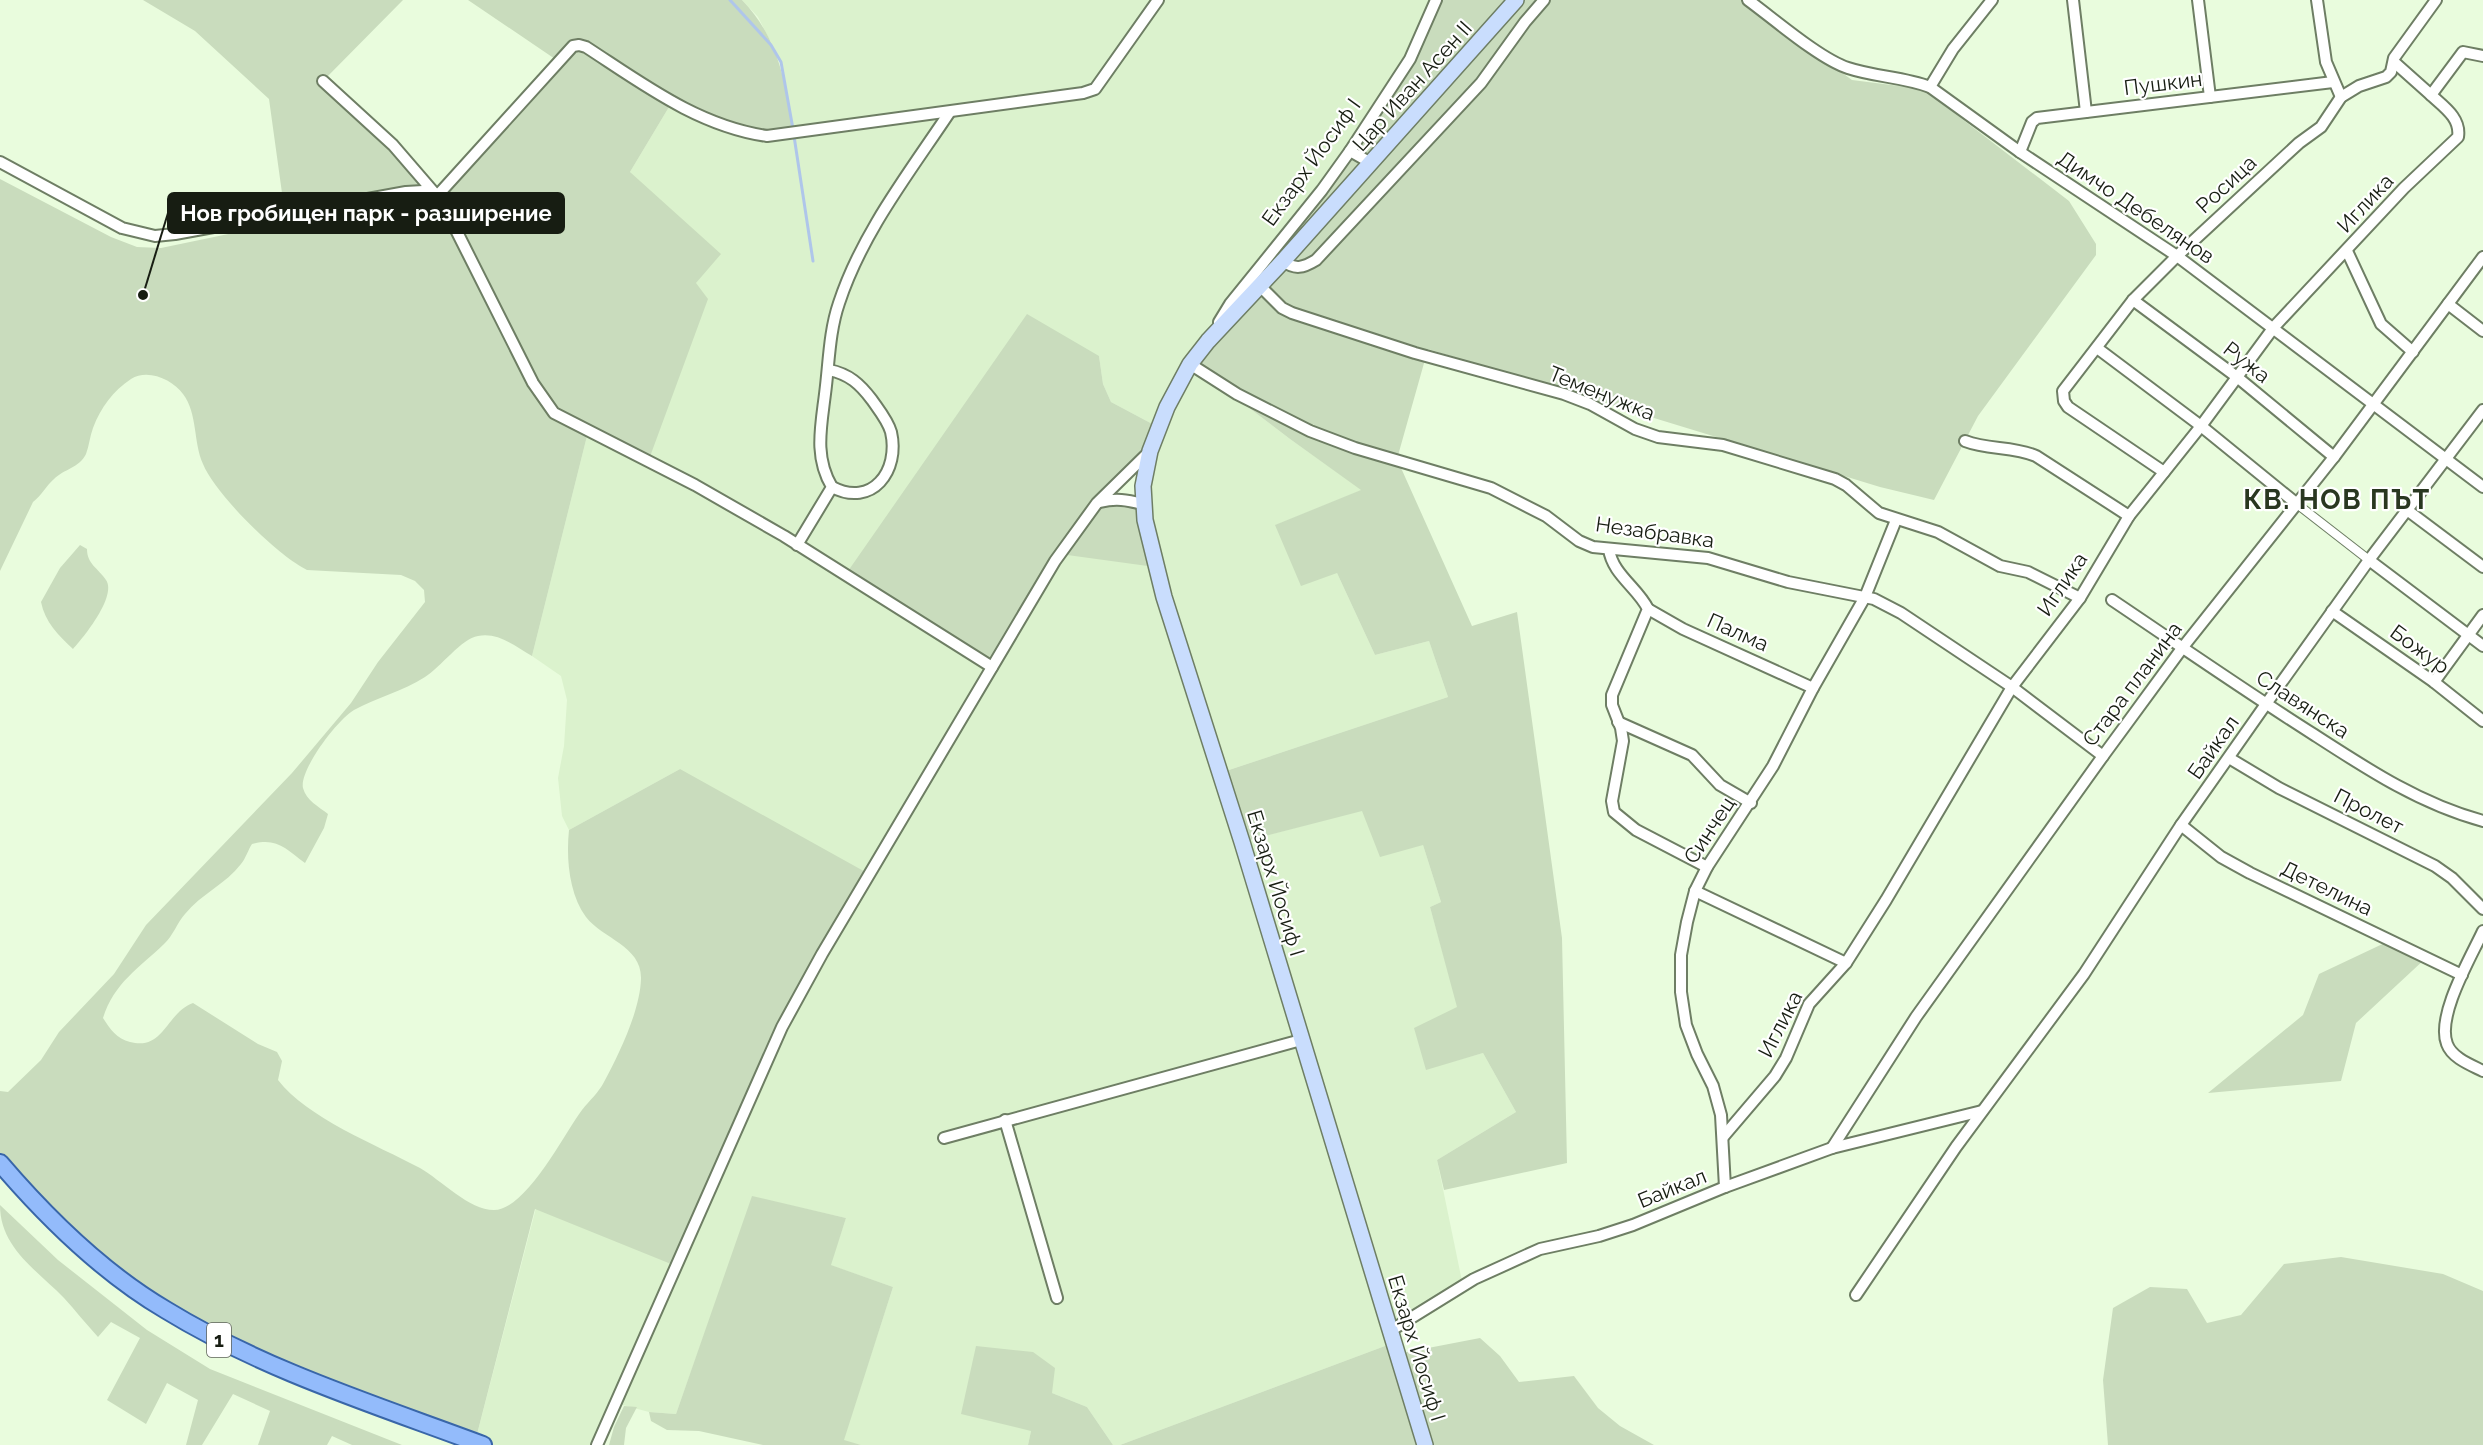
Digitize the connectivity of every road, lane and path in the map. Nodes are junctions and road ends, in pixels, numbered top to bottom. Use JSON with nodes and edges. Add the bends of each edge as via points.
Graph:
{"nodes":[{"id":1,"x":1158,"y":0,"type":"edge"},
{"id":2,"x":1516,"y":0,"type":"edge"},
{"id":3,"x":1544,"y":0,"type":"edge"},
{"id":4,"x":1748,"y":0,"type":"edge"},
{"id":5,"x":1992,"y":0,"type":"edge"},
{"id":6,"x":2073,"y":0,"type":"edge"},
{"id":7,"x":2198,"y":0,"type":"edge"},
{"id":8,"x":2317,"y":0,"type":"edge"},
{"id":9,"x":2436,"y":0,"type":"edge"},
{"id":10,"x":1437,"y":1,"type":"edge"},
{"id":11,"x":2483,"y":56,"type":"edge"},
{"id":12,"x":2394,"y":62,"type":"junction"},
{"id":13,"x":323,"y":81,"type":"dead end"},
{"id":14,"x":2333,"y":82,"type":"junction"},
{"id":15,"x":1930,"y":87,"type":"junction"},
{"id":16,"x":2431,"y":94,"type":"junction"},
{"id":17,"x":2210,"y":97,"type":"junction"},
{"id":18,"x":2341,"y":97,"type":"junction"},
{"id":19,"x":2086,"y":112,"type":"junction"},
{"id":20,"x":949,"y":113,"type":"junction"},
{"id":21,"x":1350,"y":151,"type":"junction"},
{"id":22,"x":2020,"y":152,"type":"junction"},
{"id":23,"x":0,"y":162,"type":"edge"},
{"id":24,"x":1371,"y":163,"type":"junction"},
{"id":25,"x":437,"y":196,"type":"junction"},
{"id":26,"x":2347,"y":251,"type":"junction"},
{"id":27,"x":2177,"y":256,"type":"junction"},
{"id":28,"x":2483,"y":257,"type":"edge"},
{"id":29,"x":1283,"y":261,"type":"junction"},
{"id":30,"x":1262,"y":282,"type":"junction"},
{"id":31,"x":2133,"y":300,"type":"junction"},
{"id":32,"x":2448,"y":304,"type":"junction"},
{"id":33,"x":2274,"y":327,"type":"junction"},
{"id":34,"x":2483,"y":331,"type":"edge"},
{"id":35,"x":1208,"y":341,"type":"junction"},
{"id":36,"x":2097,"y":348,"type":"junction"},
{"id":37,"x":2413,"y":352,"type":"junction"},
{"id":38,"x":1191,"y":364,"type":"junction"},
{"id":39,"x":829,"y":369,"type":"junction"},
{"id":40,"x":2237,"y":377,"type":"junction"},
{"id":41,"x":2374,"y":404,"type":"junction"},
{"id":42,"x":2483,"y":410,"type":"edge"},
{"id":43,"x":2201,"y":426,"type":"junction"},
{"id":44,"x":1965,"y":441,"type":"dead end"},
{"id":45,"x":1150,"y":451,"type":"junction"},
{"id":46,"x":2334,"y":457,"type":"junction"},
{"id":47,"x":2446,"y":459,"type":"junction"},
{"id":48,"x":2164,"y":472,"type":"junction"},
{"id":49,"x":832,"y":487,"type":"junction"},
{"id":50,"x":2483,"y":487,"type":"edge"},
{"id":51,"x":1097,"y":503,"type":"junction"},
{"id":52,"x":1142,"y":504,"type":"junction"},
{"id":53,"x":2297,"y":504,"type":"junction"},
{"id":54,"x":2407,"y":510,"type":"junction"},
{"id":55,"x":2129,"y":516,"type":"junction"},
{"id":56,"x":1896,"y":520,"type":"junction"},
{"id":57,"x":797,"y":544,"type":"junction"},
{"id":58,"x":1609,"y":549,"type":"junction"},
{"id":59,"x":2369,"y":560,"type":"junction"},
{"id":60,"x":2483,"y":567,"type":"edge"},
{"id":61,"x":1865,"y":597,"type":"junction"},
{"id":62,"x":2080,"y":598,"type":"junction"},
{"id":63,"x":2112,"y":600,"type":"dead end"},
{"id":64,"x":1648,"y":609,"type":"junction"},
{"id":65,"x":2332,"y":611,"type":"junction"},
{"id":66,"x":2483,"y":615,"type":"edge"},
{"id":67,"x":2468,"y":634,"type":"junction"},
{"id":68,"x":2483,"y":646,"type":"edge"},
{"id":69,"x":2183,"y":647,"type":"junction"},
{"id":70,"x":992,"y":667,"type":"junction"},
{"id":71,"x":2434,"y":682,"type":"junction"},
{"id":72,"x":2012,"y":687,"type":"junction"},
{"id":73,"x":1813,"y":688,"type":"junction"},
{"id":74,"x":2266,"y":704,"type":"junction"},
{"id":75,"x":2483,"y":721,"type":"edge"},
{"id":76,"x":1618,"y":722,"type":"junction"},
{"id":77,"x":2103,"y":756,"type":"junction"},
{"id":78,"x":2229,"y":758,"type":"junction"},
{"id":79,"x":1750,"y":803,"type":"junction"},
{"id":80,"x":2483,"y":821,"type":"edge"},
{"id":81,"x":2181,"y":825,"type":"junction"},
{"id":82,"x":1707,"y":867,"type":"junction"},
{"id":83,"x":1695,"y":891,"type":"junction"},
{"id":84,"x":2483,"y":909,"type":"edge"},
{"id":85,"x":2483,"y":932,"type":"edge"},
{"id":86,"x":1846,"y":963,"type":"junction"},
{"id":87,"x":2462,"y":975,"type":"junction"},
{"id":88,"x":1301,"y":1040,"type":"junction"},
{"id":89,"x":2483,"y":1071,"type":"edge"},
{"id":90,"x":1983,"y":1111,"type":"junction"},
{"id":91,"x":1005,"y":1120,"type":"junction"},
{"id":92,"x":1723,"y":1137,"type":"junction"},
{"id":93,"x":944,"y":1138,"type":"dead end"},
{"id":94,"x":1832,"y":1148,"type":"junction"},
{"id":95,"x":0,"y":1163,"type":"edge"},
{"id":96,"x":1725,"y":1187,"type":"junction"},
{"id":97,"x":1856,"y":1295,"type":"dead end"},
{"id":98,"x":1057,"y":1299,"type":"dead end"},
{"id":99,"x":1390,"y":1331,"type":"junction"},
{"id":100,"x":483,"y":1445,"type":"edge"},
{"id":101,"x":597,"y":1445,"type":"edge"},
{"id":102,"x":1425,"y":1445,"type":"edge"}],
"edges":[{"from":1,"to":20,"type":"street","via":[[1095,89]]},
{"from":2,"to":24,"type":"main road","name":"Цар Иван Асен II"},
{"from":3,"to":29,"type":"street","via":[[1481,83],[1316,260],[1296,268]]},
{"from":4,"to":15,"type":"street","name":"Димчо Дебелянов","via":[[1846,68]]},
{"from":5,"to":15,"type":"street","via":[[1953,49]]},
{"from":6,"to":19,"type":"street"},
{"from":7,"to":17,"type":"street"},
{"from":8,"to":14,"type":"street","via":[[2326,62]]},
{"from":9,"to":12,"type":"street","name":"Росица"},
{"from":10,"to":21,"type":"street","name":"Екзарх Йосиф I","via":[[1410,59]]},
{"from":11,"to":16,"type":"street","via":[[2463,52]]},
{"from":12,"to":16,"type":"street"},
{"from":12,"to":18,"type":"street","name":"Росица","via":[[2386,77]]},
{"from":13,"to":25,"type":"street","via":[[393,145]]},
{"from":14,"to":17,"type":"street","name":"Пушкин"},
{"from":14,"to":18,"type":"street"},
{"from":15,"to":22,"type":"street","name":"Димчо Дебелянов"},
{"from":16,"to":26,"type":"street","name":"Иглика","via":[[2457,120],[2458,137],[2404,188]]},
{"from":17,"to":19,"type":"street","name":"Пушкин"},
{"from":18,"to":27,"type":"street","name":"Росица","via":[[2321,127]]},
{"from":19,"to":22,"type":"street","name":"Пушкин","via":[[2037,118]]},
{"from":20,"to":25,"type":"street","via":[[782,135],[752,134],[690,112],[586,47],[573,46]]},
{"from":20,"to":39,"type":"street","via":[[884,210],[855,264],[838,304]]},
{"from":21,"to":24,"type":"street"},
{"from":21,"to":35,"type":"street","name":"Екзарх Йосиф I","via":[[1230,304]]},
{"from":22,"to":27,"type":"street","name":"Димчо Дебелянов"},
{"from":23,"to":25,"type":"street","via":[[122,228],[154,236],[406,192],[423,191]]},
{"from":24,"to":29,"type":"main road","name":"Цар Иван Асен II"},
{"from":25,"to":57,"type":"street","via":[[533,383],[554,413],[695,485]]},
{"from":26,"to":33,"type":"street","name":"Иглика"},
{"from":26,"to":37,"type":"street","via":[[2381,324]]},
{"from":27,"to":31,"type":"street","name":"Росица"},
{"from":27,"to":33,"type":"street","name":"Димчо Дебелянов"},
{"from":28,"to":32,"type":"street","name":"Стара планина"},
{"from":29,"to":30,"type":"main road","name":"Цар Иван Асен II"},
{"from":30,"to":35,"type":"main road","name":"Екзарх Йосиф I"},
{"from":30,"to":56,"type":"street","name":"Теменужка","via":[[1282,308],[1292,313],[1414,353],[1564,394],[1635,429],[1723,445],[1825,476],[1846,485],[1879,513]]},
{"from":31,"to":36,"type":"street","name":"Росица"},
{"from":31,"to":40,"type":"street","name":"Ружа"},
{"from":32,"to":34,"type":"street"},
{"from":32,"to":37,"type":"street","name":"Стара планина"},
{"from":33,"to":40,"type":"street","name":"Иглика"},
{"from":33,"to":41,"type":"street","name":"Димчо Дебелянов"},
{"from":35,"to":38,"type":"main road","name":"Екзарх Йосиф I"},
{"from":36,"to":43,"type":"street"},
{"from":36,"to":48,"type":"street","name":"Росица","via":[[2063,391],[2064,401]]},
{"from":37,"to":41,"type":"street","name":"Стара планина"},
{"from":38,"to":45,"type":"main road","name":"Екзарх Йосиф I","via":[[1167,407]]},
{"from":38,"to":58,"type":"street","name":"Незабравка","via":[[1238,394],[1310,431],[1491,488],[1546,516],[1579,541]]},
{"from":39,"to":49,"type":"street","via":[[819,440],[824,475]]},
{"from":39,"to":49,"type":"street","via":[[853,379],[868,394],[890,429],[893,443],[888,471],[873,489],[851,493]]},
{"from":40,"to":43,"type":"street","name":"Иглика"},
{"from":40,"to":46,"type":"street","name":"Ружа"},
{"from":41,"to":46,"type":"street","name":"Стара планина"},
{"from":41,"to":47,"type":"street","name":"Димчо Дебелянов"},
{"from":42,"to":47,"type":"street","name":"Байкал"},
{"from":43,"to":48,"type":"street","name":"Иглика"},
{"from":43,"to":53,"type":"street"},
{"from":44,"to":55,"type":"street","via":[[2036,456]]},
{"from":45,"to":51,"type":"street"},
{"from":45,"to":52,"type":"main road","name":"Екзарх Йосиф I"},
{"from":46,"to":53,"type":"street","name":"Стара планина"},
{"from":47,"to":50,"type":"street","name":"Димчо Дебелянов"},
{"from":47,"to":54,"type":"street","name":"Байкал"},
{"from":48,"to":55,"type":"street","name":"Иглика"},
{"from":49,"to":57,"type":"street"},
{"from":51,"to":52,"type":"street","via":[[1112,499]]},
{"from":51,"to":70,"type":"street","via":[[1056,561]]},
{"from":52,"to":88,"type":"main road","name":"Екзарх Йосиф I","via":[[1164,597]]},
{"from":53,"to":59,"type":"street"},
{"from":53,"to":69,"type":"street","name":"Стара планина"},
{"from":54,"to":59,"type":"street","name":"Байкал"},
{"from":54,"to":60,"type":"street"},
{"from":55,"to":62,"type":"street","name":"Иглика"},
{"from":56,"to":61,"type":"street","name":"Синчец"},
{"from":56,"to":62,"type":"street","via":[[1938,532],[2000,566],[2028,572]]},
{"from":57,"to":70,"type":"street"},
{"from":58,"to":61,"type":"street","name":"Незабравка","via":[[1708,558],[1788,582]]},
{"from":58,"to":64,"type":"street","via":[[1614,566]]},
{"from":59,"to":65,"type":"street","name":"Байкал"},
{"from":59,"to":67,"type":"street"},
{"from":61,"to":72,"type":"street","name":"Незабравка","via":[[1885,604]]},
{"from":61,"to":73,"type":"street","name":"Синчец"},
{"from":62,"to":72,"type":"street","name":"Иглика"},
{"from":63,"to":69,"type":"street","name":"Славянска"},
{"from":64,"to":73,"type":"street","name":"Палма"},
{"from":64,"to":76,"type":"street","via":[[1612,695]]},
{"from":65,"to":71,"type":"street","name":"Божур"},
{"from":65,"to":74,"type":"street","name":"Байкал"},
{"from":66,"to":67,"type":"street"},
{"from":67,"to":68,"type":"street"},
{"from":67,"to":71,"type":"street"},
{"from":69,"to":74,"type":"street","name":"Славянска"},
{"from":69,"to":77,"type":"street","name":"Стара планина"},
{"from":70,"to":101,"type":"street","via":[[782,1028]]},
{"from":71,"to":75,"type":"street","name":"Божур"},
{"from":72,"to":77,"type":"street","name":"Незабравка"},
{"from":72,"to":86,"type":"street","name":"Иглика"},
{"from":73,"to":79,"type":"street","name":"Синчец"},
{"from":74,"to":78,"type":"street","name":"Байкал"},
{"from":74,"to":80,"type":"street","name":"Славянска","via":[[2408,792]]},
{"from":76,"to":79,"type":"street","via":[[1692,755],[1719,785]]},
{"from":76,"to":82,"type":"street","via":[[1623,741],[1612,801],[1614,812],[1636,830]]},
{"from":77,"to":94,"type":"street","name":"Стара планина","via":[[1916,1017]]},
{"from":78,"to":81,"type":"street","name":"Байкал"},
{"from":78,"to":84,"type":"street","name":"Пролет","via":[[2279,788],[2435,866]]},
{"from":79,"to":82,"type":"street","name":"Синчец"},
{"from":81,"to":87,"type":"street","name":"Детелина","via":[[2221,857],[2250,873]]},
{"from":81,"to":90,"type":"street","name":"Байкал","via":[[2084,974]]},
{"from":82,"to":83,"type":"street","name":"Синчец"},
{"from":83,"to":86,"type":"street"},
{"from":83,"to":92,"type":"street","name":"Синчец","via":[[1681,955],[1681,992],[1686,1025],[1713,1086]]},
{"from":85,"to":87,"type":"street"},
{"from":86,"to":92,"type":"street","name":"Иглика","via":[[1809,1004],[1775,1076]]},
{"from":87,"to":89,"type":"street","via":[[2447,1015],[2446,1043],[2452,1052]]},
{"from":88,"to":91,"type":"street"},
{"from":88,"to":99,"type":"main road","name":"Екзарх Йосиф I"},
{"from":90,"to":94,"type":"street","name":"Байкал"},
{"from":90,"to":97,"type":"street","name":"Байкал"},
{"from":91,"to":93,"type":"street"},
{"from":91,"to":98,"type":"street"},
{"from":92,"to":96,"type":"street","name":"Синчец"},
{"from":94,"to":96,"type":"street","name":"Байкал"},
{"from":95,"to":100,"type":"main road","number":"1","via":[[56,1223],[109,1270],[164,1310],[227,1344],[300,1376]]},
{"from":96,"to":99,"type":"street","name":"Байкал","via":[[1633,1225],[1540,1249],[1474,1279]]},
{"from":99,"to":102,"type":"main road","name":"Екзарх Йосиф I"}]}
